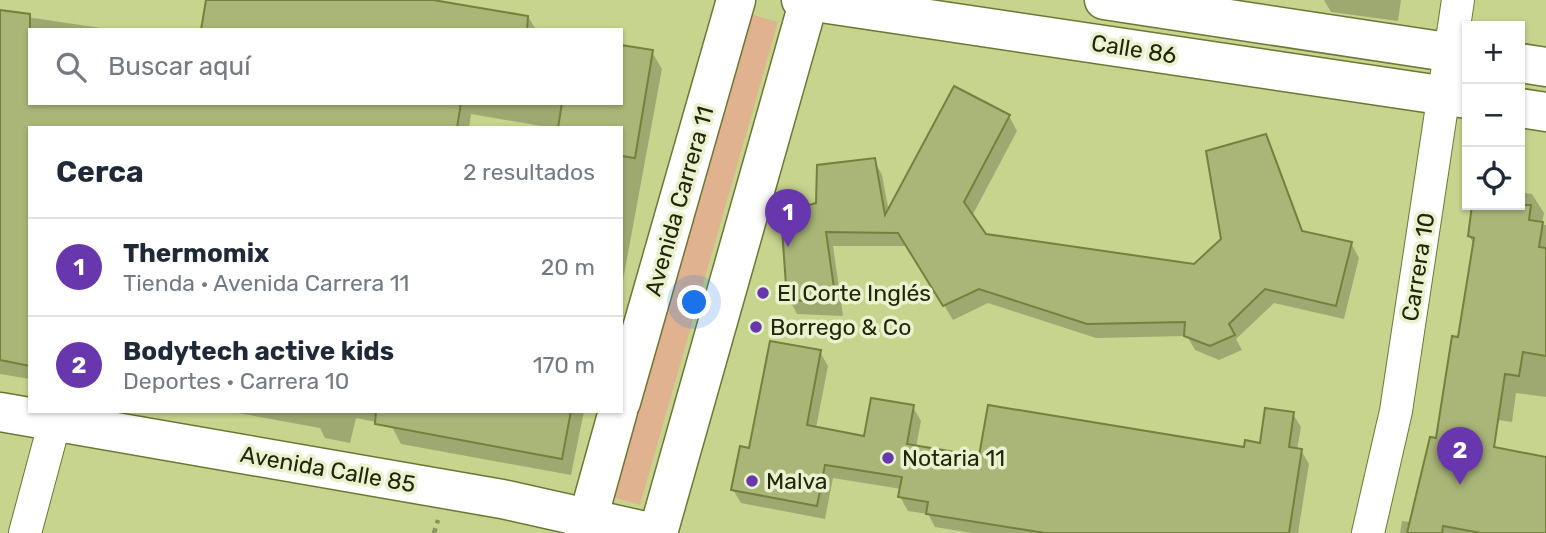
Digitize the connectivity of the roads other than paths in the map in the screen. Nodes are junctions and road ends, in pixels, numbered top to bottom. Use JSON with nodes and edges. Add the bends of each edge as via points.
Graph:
{"nodes":[{"id":1,"x":736,"y":0,"type":"edge"},
{"id":2,"x":806,"y":0,"type":"edge"},
{"id":3,"x":1104,"y":0,"type":"edge"},
{"id":4,"x":1458,"y":0,"type":"edge"},
{"id":5,"x":1459,"y":54,"type":"edge"},
{"id":6,"x":1525,"y":64,"type":"edge"},
{"id":7,"x":1546,"y":67,"type":"edge"},
{"id":8,"x":1455,"y":98,"type":"edge"},
{"id":9,"x":1525,"y":109,"type":"edge"},
{"id":10,"x":1546,"y":112,"type":"edge"},
{"id":11,"x":623,"y":395,"type":"edge"},
{"id":12,"x":0,"y":412,"type":"edge"},
{"id":13,"x":617,"y":413,"type":"edge"},
{"id":14,"x":55,"y":421,"type":"junction"},
{"id":15,"x":586,"y":526,"type":"edge"},
{"id":16,"x":25,"y":533,"type":"edge"},
{"id":17,"x":656,"y":533,"type":"edge"},
{"id":18,"x":1368,"y":533,"type":"edge"}],
"edges":[{"from":1,"to":11,"type":"main road","name":"Avenida Carrera 11"},
{"from":2,"to":8,"type":"main road","name":"Calle 86"},
{"from":2,"to":17,"type":"main road"},
{"from":3,"to":5,"type":"main road","name":"Calle 86"},
{"from":4,"to":5,"type":"street","name":"Carrera 10"},
{"from":5,"to":8,"type":"street","name":"Carrera 10"},
{"from":6,"to":7,"type":"main road"},
{"from":8,"to":18,"type":"street","name":"Carrera 10","via":[[1396,411]]},
{"from":9,"to":10,"type":"main road"},
{"from":12,"to":14,"type":"main road","name":"Avenida Calle 85"},
{"from":13,"to":15,"type":"main road"},
{"from":14,"to":15,"type":"main road","name":"Avenida Calle 85","via":[[502,499]]},
{"from":14,"to":16,"type":"street"},
{"from":15,"to":17,"type":"main road","name":"Avenida Calle 85"}]}
